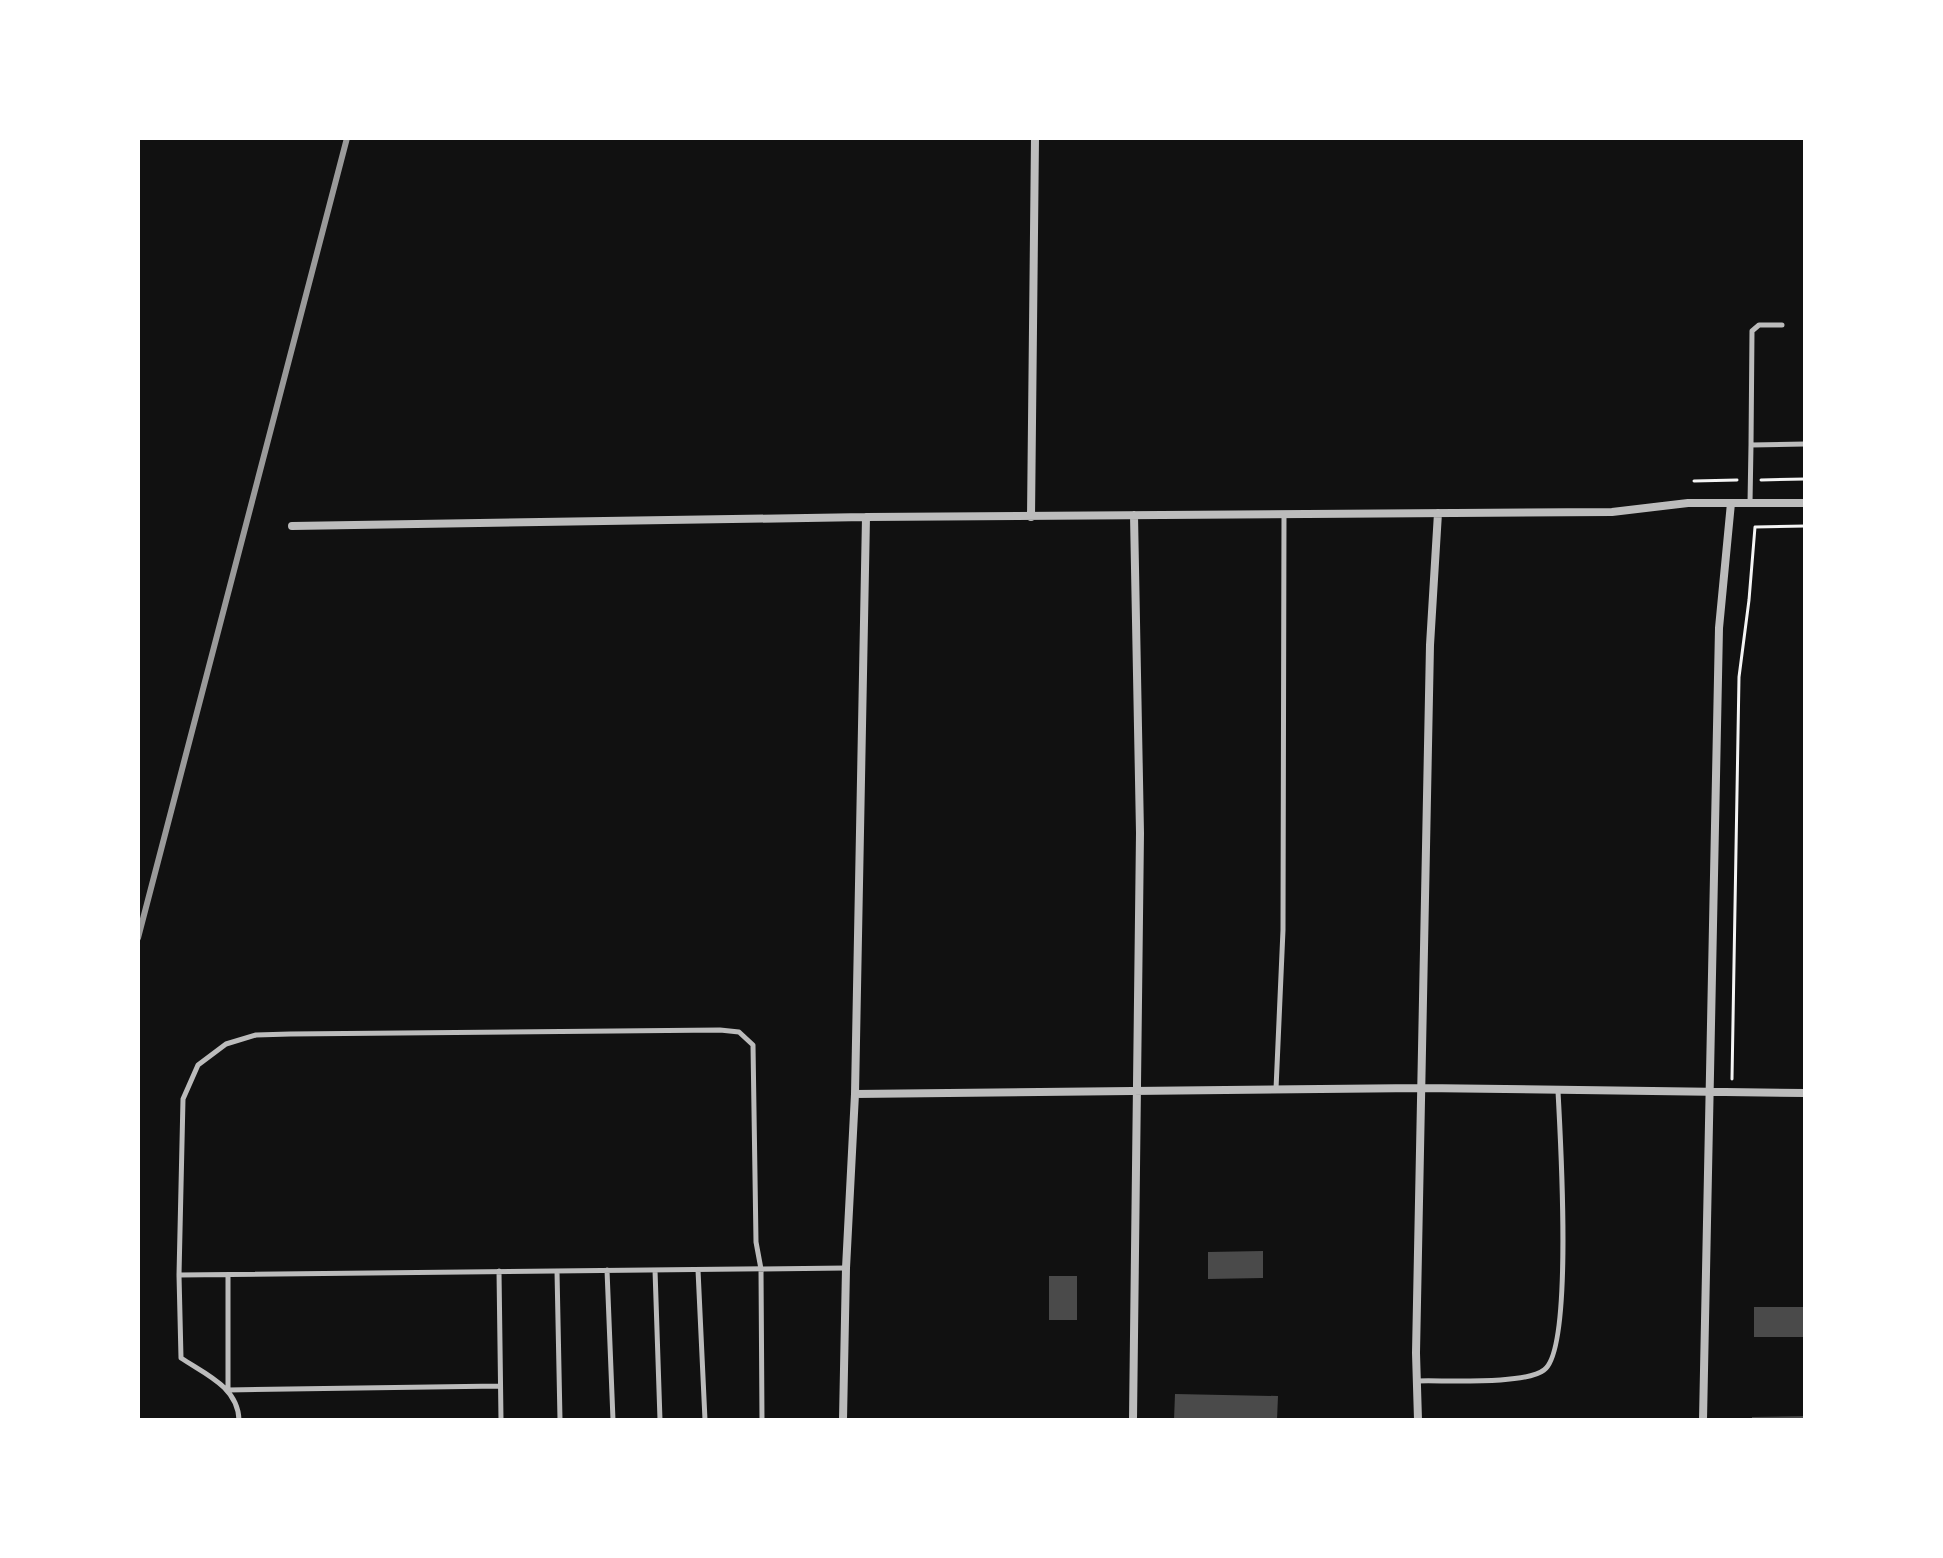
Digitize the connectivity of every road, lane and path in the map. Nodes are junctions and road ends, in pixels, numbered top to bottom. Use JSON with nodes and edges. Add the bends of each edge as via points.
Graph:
{"nodes":[{"id":1,"x":1035,"y":138,"type":"edge"},
{"id":2,"x":1782,"y":325,"type":"dead end"},
{"id":3,"x":1805,"y":444,"type":"edge"},
{"id":4,"x":1751,"y":445,"type":"junction"},
{"id":5,"x":1731,"y":503,"type":"junction"},
{"id":6,"x":1750,"y":503,"type":"junction"},
{"id":7,"x":1805,"y":503,"type":"edge"},
{"id":8,"x":1438,"y":513,"type":"junction"},
{"id":9,"x":1284,"y":514,"type":"junction"},
{"id":10,"x":1134,"y":515,"type":"junction"},
{"id":11,"x":866,"y":517,"type":"junction"},
{"id":12,"x":1031,"y":517,"type":"junction"},
{"id":13,"x":292,"y":526,"type":"dead end"},
{"id":14,"x":1805,"y":526,"type":"edge"},
{"id":15,"x":1732,"y":1083,"type":"dead end"},
{"id":16,"x":1421,"y":1088,"type":"junction"},
{"id":17,"x":1135,"y":1089,"type":"junction"},
{"id":18,"x":1276,"y":1089,"type":"junction"},
{"id":19,"x":1558,"y":1090,"type":"junction"},
{"id":20,"x":1710,"y":1091,"type":"junction"},
{"id":21,"x":1805,"y":1093,"type":"edge"},
{"id":22,"x":855,"y":1094,"type":"junction"},
{"id":23,"x":846,"y":1268,"type":"junction"},
{"id":24,"x":761,"y":1269,"type":"junction"},
{"id":25,"x":607,"y":1270,"type":"junction"},
{"id":26,"x":655,"y":1270,"type":"junction"},
{"id":27,"x":698,"y":1270,"type":"junction"},
{"id":28,"x":499,"y":1271,"type":"junction"},
{"id":29,"x":557,"y":1271,"type":"junction"},
{"id":30,"x":228,"y":1274,"type":"junction"},
{"id":31,"x":179,"y":1275,"type":"junction"},
{"id":32,"x":1417,"y":1381,"type":"junction"},
{"id":33,"x":500,"y":1386,"type":"junction"},
{"id":34,"x":228,"y":1390,"type":"junction"},
{"id":35,"x":239,"y":1420,"type":"edge"},
{"id":36,"x":501,"y":1420,"type":"edge"},
{"id":37,"x":560,"y":1420,"type":"edge"},
{"id":38,"x":613,"y":1420,"type":"edge"},
{"id":39,"x":660,"y":1420,"type":"edge"},
{"id":40,"x":705,"y":1420,"type":"edge"},
{"id":41,"x":762,"y":1420,"type":"edge"},
{"id":42,"x":843,"y":1420,"type":"edge"},
{"id":43,"x":1133,"y":1420,"type":"edge"},
{"id":44,"x":1418,"y":1420,"type":"edge"},
{"id":45,"x":1703,"y":1420,"type":"edge"}],
"edges":[{"from":1,"to":12,"type":"street"},
{"from":2,"to":4,"type":"lane","via":[[1759,325],[1752,331]]},
{"from":3,"to":4,"type":"lane"},
{"from":4,"to":6,"type":"lane"},
{"from":5,"to":6,"type":"street"},
{"from":5,"to":8,"type":"street","via":[[1612,512]]},
{"from":5,"to":20,"type":"street","via":[[1719,628]]},
{"from":6,"to":7,"type":"street"},
{"from":8,"to":9,"type":"street"},
{"from":8,"to":16,"type":"street","via":[[1430,645]]},
{"from":9,"to":10,"type":"street"},
{"from":9,"to":18,"type":"lane","via":[[1283,930]]},
{"from":10,"to":12,"type":"street"},
{"from":10,"to":17,"type":"street","via":[[1140,833]]},
{"from":11,"to":12,"type":"street"},
{"from":11,"to":13,"type":"street"},
{"from":11,"to":22,"type":"street"},
{"from":14,"to":15,"type":"path","via":[[1755,527],[1739,677]]},
{"from":16,"to":18,"type":"street"},
{"from":16,"to":19,"type":"street"},
{"from":16,"to":32,"type":"street"},
{"from":17,"to":18,"type":"street"},
{"from":17,"to":22,"type":"street"},
{"from":17,"to":43,"type":"street"},
{"from":19,"to":20,"type":"street"},
{"from":19,"to":32,"type":"lane","via":[[1562,1270],[1559,1327],[1549,1366],[1512,1379]]},
{"from":20,"to":21,"type":"street"},
{"from":20,"to":45,"type":"street"},
{"from":22,"to":23,"type":"street"},
{"from":23,"to":24,"type":"lane"},
{"from":23,"to":42,"type":"street"},
{"from":24,"to":27,"type":"lane"},
{"from":24,"to":31,"type":"lane","via":[[756,1242],[753,1045],[739,1032],[306,1033],[256,1035],[226,1044],[198,1065],[183,1099]]},
{"from":24,"to":41,"type":"lane"},
{"from":25,"to":26,"type":"lane"},
{"from":25,"to":29,"type":"lane"},
{"from":25,"to":38,"type":"lane"},
{"from":26,"to":27,"type":"lane"},
{"from":26,"to":39,"type":"lane"},
{"from":27,"to":40,"type":"lane"},
{"from":28,"to":29,"type":"lane"},
{"from":28,"to":30,"type":"lane"},
{"from":28,"to":33,"type":"lane"},
{"from":29,"to":37,"type":"lane"},
{"from":30,"to":31,"type":"lane"},
{"from":30,"to":34,"type":"lane"},
{"from":31,"to":34,"type":"lane","via":[[181,1358]]},
{"from":32,"to":44,"type":"street"},
{"from":33,"to":34,"type":"lane"},
{"from":33,"to":36,"type":"lane"},
{"from":34,"to":35,"type":"lane"}]}
